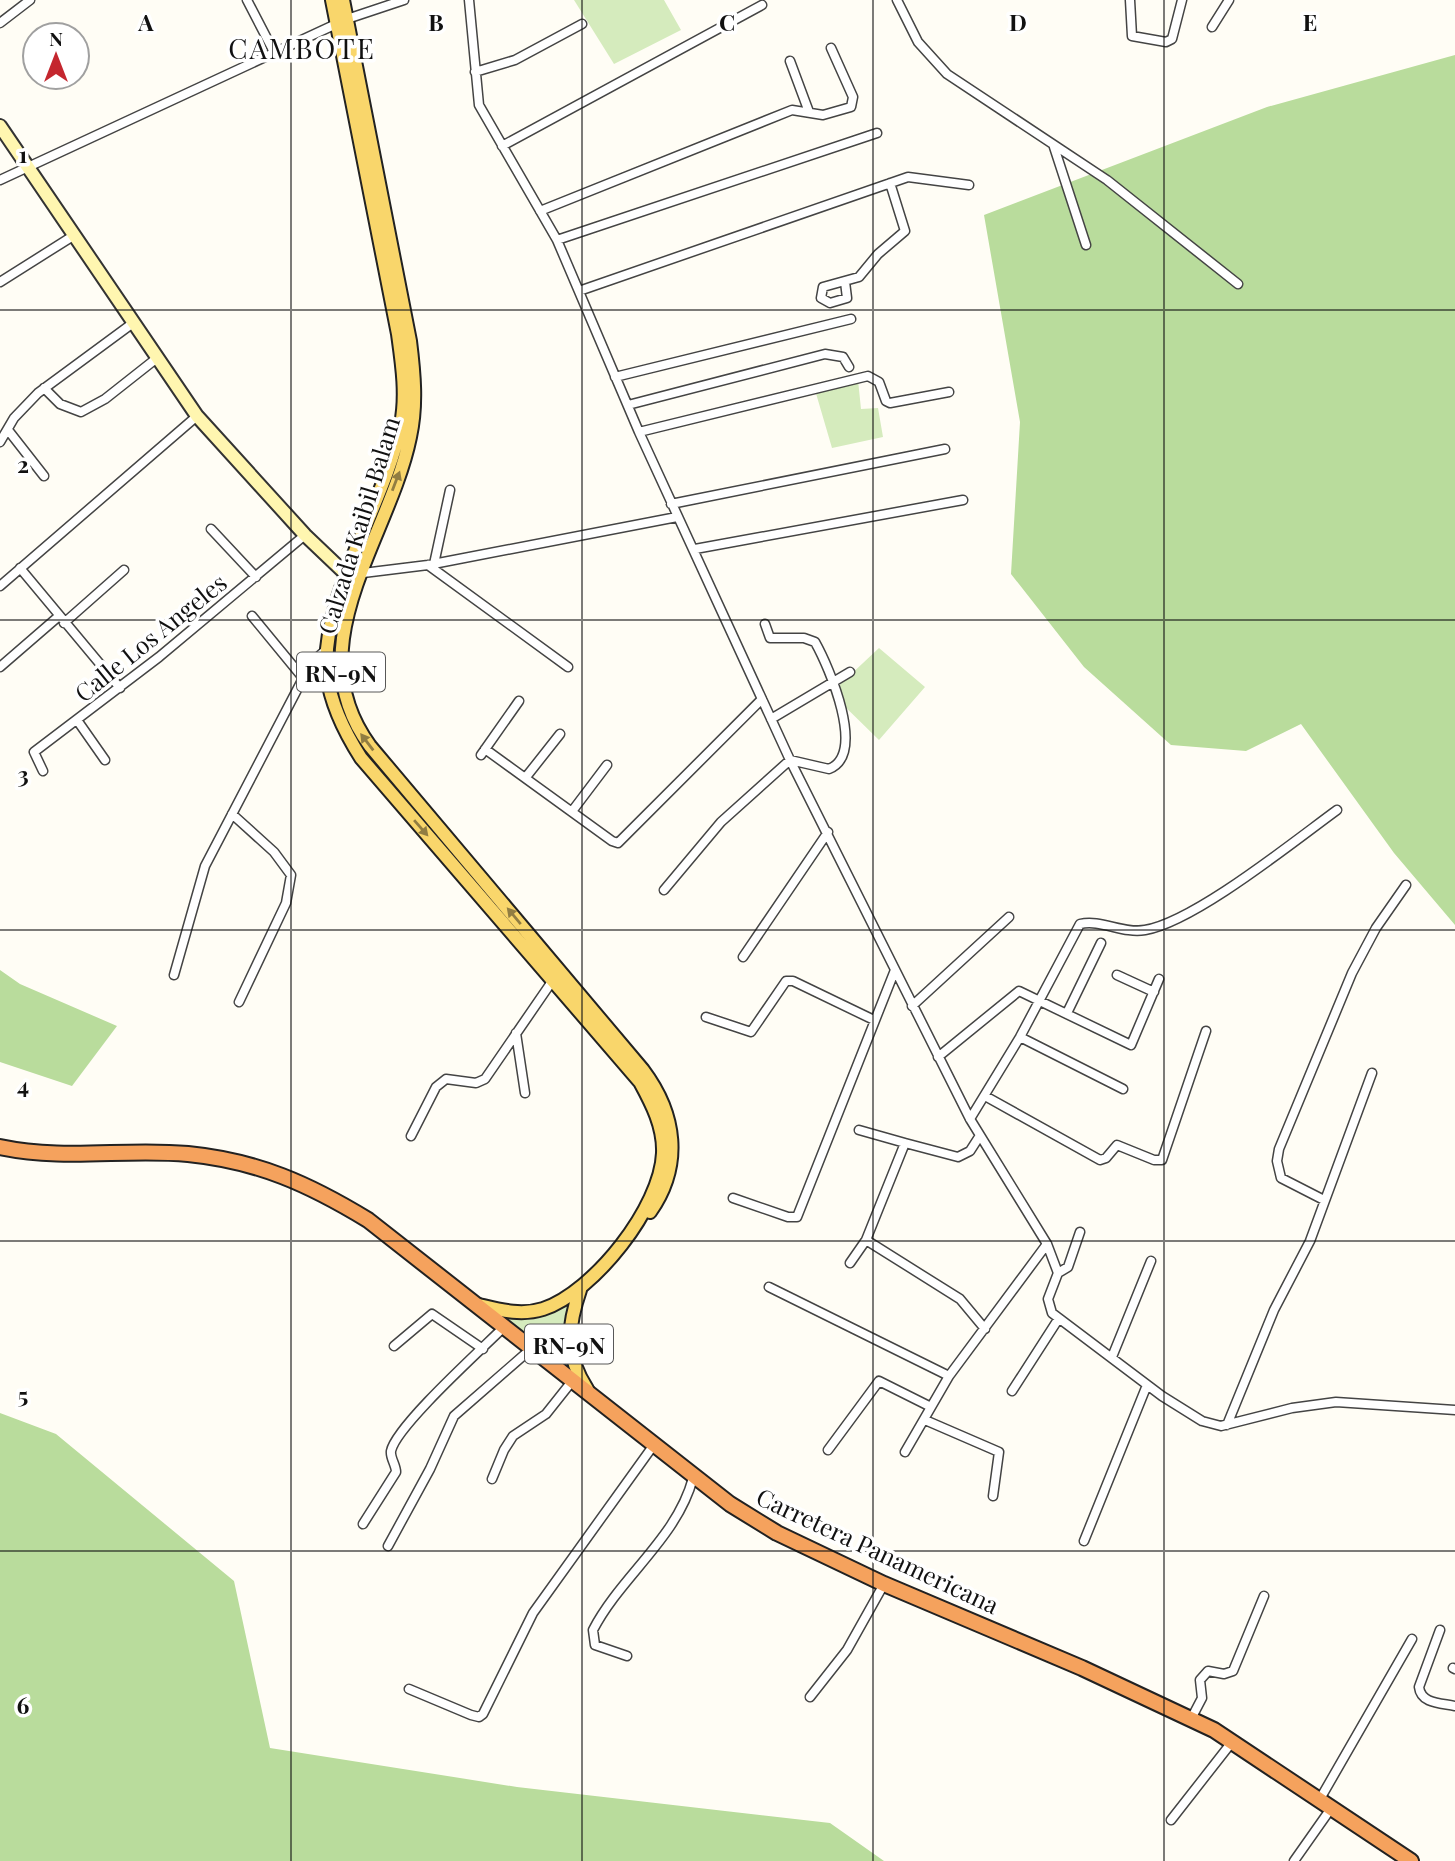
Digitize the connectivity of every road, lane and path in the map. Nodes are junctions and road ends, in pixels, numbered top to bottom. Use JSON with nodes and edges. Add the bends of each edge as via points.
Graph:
{"nodes":[{"id":1,"x":30,"y":0,"type":"edge"},
{"id":2,"x":247,"y":0,"type":"edge"},
{"id":3,"x":332,"y":0,"type":"edge"},
{"id":4,"x":343,"y":0,"type":"edge"},
{"id":5,"x":404,"y":0,"type":"edge"},
{"id":6,"x":469,"y":0,"type":"edge"},
{"id":7,"x":897,"y":0,"type":"edge"},
{"id":8,"x":1130,"y":0,"type":"edge"},
{"id":9,"x":1182,"y":0,"type":"edge"},
{"id":10,"x":1229,"y":0,"type":"edge"},
{"id":11,"x":762,"y":5,"type":"dead end"},
{"id":12,"x":342,"y":21,"type":"junction"},
{"id":13,"x":0,"y":23,"type":"edge"},
{"id":14,"x":582,"y":24,"type":"dead end"},
{"id":15,"x":1213,"y":27,"type":"dead end"},
{"id":16,"x":831,"y":48,"type":"dead end"},
{"id":17,"x":274,"y":52,"type":"junction"},
{"id":18,"x":790,"y":61,"type":"dead end"},
{"id":19,"x":475,"y":72,"type":"junction"},
{"id":20,"x":810,"y":112,"type":"junction"},
{"id":21,"x":0,"y":126,"type":"edge"},
{"id":22,"x":877,"y":133,"type":"dead end"},
{"id":23,"x":502,"y":146,"type":"junction"},
{"id":24,"x":1054,"y":148,"type":"junction"},
{"id":25,"x":25,"y":167,"type":"junction"},
{"id":26,"x":0,"y":180,"type":"edge"},
{"id":27,"x":890,"y":183,"type":"junction"},
{"id":28,"x":969,"y":185,"type":"dead end"},
{"id":29,"x":540,"y":211,"type":"junction"},
{"id":30,"x":73,"y":236,"type":"junction"},
{"id":31,"x":557,"y":240,"type":"junction"},
{"id":32,"x":1086,"y":245,"type":"dead end"},
{"id":33,"x":0,"y":282,"type":"edge"},
{"id":34,"x":845,"y":282,"type":"dead end"},
{"id":35,"x":1238,"y":284,"type":"dead end"},
{"id":36,"x":579,"y":291,"type":"junction"},
{"id":37,"x":851,"y":319,"type":"dead end"},
{"id":38,"x":133,"y":323,"type":"junction"},
{"id":39,"x":157,"y":358,"type":"junction"},
{"id":40,"x":849,"y":367,"type":"dead end"},
{"id":41,"x":615,"y":377,"type":"junction"},
{"id":42,"x":44,"y":388,"type":"junction"},
{"id":43,"x":948,"y":392,"type":"dead end"},
{"id":44,"x":628,"y":405,"type":"junction"},
{"id":45,"x":197,"y":416,"type":"junction"},
{"id":46,"x":8,"y":430,"type":"junction"},
{"id":47,"x":639,"y":432,"type":"junction"},
{"id":48,"x":0,"y":442,"type":"edge"},
{"id":49,"x":945,"y":449,"type":"dead end"},
{"id":50,"x":44,"y":476,"type":"dead end"},
{"id":51,"x":450,"y":490,"type":"dead end"},
{"id":52,"x":963,"y":500,"type":"dead end"},
{"id":53,"x":671,"y":504,"type":"junction"},
{"id":54,"x":677,"y":517,"type":"junction"},
{"id":55,"x":211,"y":529,"type":"dead end"},
{"id":56,"x":305,"y":535,"type":"junction"},
{"id":57,"x":695,"y":548,"type":"junction"},
{"id":58,"x":431,"y":565,"type":"junction"},
{"id":59,"x":20,"y":568,"type":"junction"},
{"id":60,"x":124,"y":570,"type":"dead end"},
{"id":61,"x":360,"y":574,"type":"junction"},
{"id":62,"x":347,"y":575,"type":"junction"},
{"id":63,"x":256,"y":577,"type":"junction"},
{"id":64,"x":0,"y":586,"type":"edge"},
{"id":65,"x":252,"y":616,"type":"dead end"},
{"id":66,"x":61,"y":620,"type":"junction"},
{"id":67,"x":765,"y":624,"type":"dead end"},
{"id":68,"x":328,"y":648,"type":"junction"},
{"id":69,"x":0,"y":667,"type":"edge"},
{"id":70,"x":568,"y":667,"type":"dead end"},
{"id":71,"x":850,"y":672,"type":"dead end"},
{"id":72,"x":303,"y":678,"type":"junction"},
{"id":73,"x":834,"y":681,"type":"junction"},
{"id":74,"x":120,"y":688,"type":"junction"},
{"id":75,"x":762,"y":699,"type":"junction"},
{"id":76,"x":519,"y":701,"type":"dead end"},
{"id":77,"x":771,"y":719,"type":"junction"},
{"id":78,"x":77,"y":720,"type":"junction"},
{"id":79,"x":559,"y":734,"type":"dead end"},
{"id":80,"x":105,"y":760,"type":"dead end"},
{"id":81,"x":790,"y":760,"type":"junction"},
{"id":82,"x":607,"y":765,"type":"dead end"},
{"id":83,"x":43,"y":771,"type":"dead end"},
{"id":84,"x":526,"y":777,"type":"junction"},
{"id":85,"x":573,"y":810,"type":"junction"},
{"id":86,"x":1337,"y":810,"type":"dead end"},
{"id":87,"x":232,"y":814,"type":"junction"},
{"id":88,"x":828,"y":832,"type":"junction"},
{"id":89,"x":1406,"y":885,"type":"dead end"},
{"id":90,"x":664,"y":890,"type":"dead end"},
{"id":91,"x":1009,"y":917,"type":"dead end"},
{"id":92,"x":1101,"y":943,"type":"dead end"},
{"id":93,"x":743,"y":957,"type":"dead end"},
{"id":94,"x":895,"y":970,"type":"junction"},
{"id":95,"x":173,"y":975,"type":"dead end"},
{"id":96,"x":1118,"y":975,"type":"dead end"},
{"id":97,"x":1159,"y":979,"type":"dead end"},
{"id":98,"x":553,"y":980,"type":"junction"},
{"id":99,"x":1154,"y":992,"type":"junction"},
{"id":100,"x":1040,"y":1001,"type":"junction"},
{"id":101,"x":239,"y":1002,"type":"dead end"},
{"id":102,"x":912,"y":1006,"type":"junction"},
{"id":103,"x":1067,"y":1013,"type":"junction"},
{"id":104,"x":706,"y":1017,"type":"dead end"},
{"id":105,"x":874,"y":1020,"type":"junction"},
{"id":106,"x":1206,"y":1031,"type":"dead end"},
{"id":107,"x":516,"y":1033,"type":"junction"},
{"id":108,"x":1020,"y":1037,"type":"junction"},
{"id":109,"x":938,"y":1057,"type":"junction"},
{"id":110,"x":1372,"y":1073,"type":"dead end"},
{"id":111,"x":1123,"y":1088,"type":"dead end"},
{"id":112,"x":525,"y":1093,"type":"dead end"},
{"id":113,"x":985,"y":1096,"type":"junction"},
{"id":114,"x":970,"y":1119,"type":"junction"},
{"id":115,"x":859,"y":1130,"type":"dead end"},
{"id":116,"x":411,"y":1136,"type":"dead end"},
{"id":117,"x":979,"y":1137,"type":"junction"},
{"id":118,"x":905,"y":1143,"type":"junction"},
{"id":119,"x":0,"y":1147,"type":"edge"},
{"id":120,"x":733,"y":1198,"type":"dead end"},
{"id":121,"x":1324,"y":1200,"type":"junction"},
{"id":122,"x":1080,"y":1231,"type":"dead end"},
{"id":123,"x":629,"y":1235,"type":"junction"},
{"id":124,"x":866,"y":1240,"type":"junction"},
{"id":125,"x":1047,"y":1244,"type":"junction"},
{"id":126,"x":1151,"y":1261,"type":"dead end"},
{"id":127,"x":850,"y":1263,"type":"dead end"},
{"id":128,"x":1058,"y":1273,"type":"junction"},
{"id":129,"x":768,"y":1287,"type":"dead end"},
{"id":130,"x":580,"y":1290,"type":"junction"},
{"id":131,"x":479,"y":1305,"type":"junction"},
{"id":132,"x":1059,"y":1318,"type":"junction"},
{"id":133,"x":505,"y":1326,"type":"junction"},
{"id":134,"x":985,"y":1329,"type":"junction"},
{"id":135,"x":394,"y":1346,"type":"dead end"},
{"id":136,"x":532,"y":1348,"type":"junction"},
{"id":137,"x":483,"y":1349,"type":"junction"},
{"id":138,"x":1112,"y":1357,"type":"junction"},
{"id":139,"x":949,"y":1376,"type":"junction"},
{"id":140,"x":573,"y":1380,"type":"junction"},
{"id":141,"x":1147,"y":1385,"type":"junction"},
{"id":142,"x":1012,"y":1391,"type":"dead end"},
{"id":143,"x":590,"y":1394,"type":"junction"},
{"id":144,"x":931,"y":1407,"type":"junction"},
{"id":145,"x":1455,"y":1410,"type":"edge"},
{"id":146,"x":925,"y":1420,"type":"junction"},
{"id":147,"x":1227,"y":1425,"type":"junction"},
{"id":148,"x":653,"y":1446,"type":"junction"},
{"id":149,"x":828,"y":1450,"type":"dead end"},
{"id":150,"x":905,"y":1452,"type":"dead end"},
{"id":151,"x":693,"y":1478,"type":"junction"},
{"id":152,"x":492,"y":1479,"type":"dead end"},
{"id":153,"x":993,"y":1496,"type":"dead end"},
{"id":154,"x":363,"y":1524,"type":"dead end"},
{"id":155,"x":1084,"y":1541,"type":"dead end"},
{"id":156,"x":388,"y":1546,"type":"dead end"},
{"id":157,"x":884,"y":1584,"type":"junction"},
{"id":158,"x":1264,"y":1596,"type":"dead end"},
{"id":159,"x":1440,"y":1630,"type":"dead end"},
{"id":160,"x":1412,"y":1639,"type":"dead end"},
{"id":161,"x":628,"y":1656,"type":"dead end"},
{"id":162,"x":409,"y":1689,"type":"dead end"},
{"id":163,"x":810,"y":1697,"type":"dead end"},
{"id":164,"x":1455,"y":1706,"type":"edge"},
{"id":165,"x":1191,"y":1719,"type":"junction"},
{"id":166,"x":1232,"y":1742,"type":"junction"},
{"id":167,"x":1326,"y":1803,"type":"junction"},
{"id":168,"x":1171,"y":1820,"type":"dead end"},
{"id":169,"x":1404,"y":1859,"type":"edge"},
{"id":170,"x":1294,"y":1861,"type":"edge"}],
"edges":[{"from":1,"to":13,"type":"street"},
{"from":2,"to":17,"type":"street"},
{"from":3,"to":12,"type":"main road","name":"Calzada Kaibil Balam","number":"RN-9N"},
{"from":4,"to":12,"type":"main road","name":"Calzada Kaibil Balam","number":"RN-9N"},
{"from":5,"to":12,"type":"street"},
{"from":6,"to":19,"type":"street"},
{"from":7,"to":24,"type":"street","via":[[918,42],[947,74]]},
{"from":8,"to":9,"type":"street","via":[[1132,36],[1166,42],[1172,39]]},
{"from":10,"to":15,"type":"street"},
{"from":11,"to":23,"type":"street"},
{"from":12,"to":17,"type":"street"},
{"from":61,"to":12,"type":"main road","name":"Calzada Kaibil Balam","number":"RN-9N","one_way":true,"via":[[407,451],[415,393],[410,341]]},
{"from":12,"to":62,"type":"main road","name":"Calzada Kaibil Balam","number":"RN-9N","via":[[404,383],[396,444]]},
{"from":14,"to":19,"type":"street","via":[[515,60]]},
{"from":16,"to":20,"type":"street","via":[[853,102],[831,114]]},
{"from":17,"to":25,"type":"street"},
{"from":18,"to":20,"type":"street"},
{"from":19,"to":23,"type":"street","via":[[479,105]]},
{"from":20,"to":29,"type":"street","via":[[792,110]]},
{"from":21,"to":25,"type":"street"},
{"from":22,"to":31,"type":"street"},
{"from":23,"to":29,"type":"street"},
{"from":24,"to":32,"type":"street"},
{"from":24,"to":35,"type":"street","via":[[1107,180]]},
{"from":25,"to":26,"type":"street"},
{"from":25,"to":30,"type":"street"},
{"from":27,"to":28,"type":"street","via":[[915,176]]},
{"from":27,"to":34,"type":"street","via":[[905,231],[859,277]]},
{"from":27,"to":36,"type":"street"},
{"from":29,"to":31,"type":"street"},
{"from":30,"to":33,"type":"street"},
{"from":30,"to":38,"type":"street"},
{"from":31,"to":36,"type":"street"},
{"from":36,"to":41,"type":"street"},
{"from":37,"to":41,"type":"street"},
{"from":38,"to":39,"type":"street"},
{"from":38,"to":42,"type":"street"},
{"from":39,"to":42,"type":"street","via":[[81,412],[60,404]]},
{"from":39,"to":45,"type":"street"},
{"from":40,"to":44,"type":"street","via":[[843,357],[825,354]]},
{"from":41,"to":44,"type":"street"},
{"from":42,"to":46,"type":"street","via":[[23,407]]},
{"from":43,"to":47,"type":"street","via":[[890,403],[878,382],[868,376]]},
{"from":44,"to":47,"type":"street"},
{"from":45,"to":56,"type":"street"},
{"from":45,"to":59,"type":"street"},
{"from":46,"to":48,"type":"street"},
{"from":46,"to":50,"type":"street"},
{"from":47,"to":53,"type":"street"},
{"from":49,"to":53,"type":"street"},
{"from":51,"to":58,"type":"street"},
{"from":52,"to":57,"type":"street"},
{"from":53,"to":54,"type":"street"},
{"from":54,"to":57,"type":"street"},
{"from":54,"to":58,"type":"street"},
{"from":55,"to":63,"type":"street"},
{"from":56,"to":62,"type":"street"},
{"from":56,"to":63,"type":"street","name":"Calle Los Angeles"},
{"from":57,"to":75,"type":"street"},
{"from":58,"to":61,"type":"street"},
{"from":58,"to":70,"type":"street"},
{"from":59,"to":64,"type":"street"},
{"from":59,"to":66,"type":"street"},
{"from":60,"to":66,"type":"street"},
{"from":61,"to":62,"type":"street"},
{"from":123,"to":61,"type":"main road","name":"Calzada Kaibil Balam","number":"RN-9N","one_way":true,"via":[[653,1207],[670,1174],[673,1144],[663,1101],[643,1070],[357,728],[344,693],[341,657],[345,621]]},
{"from":62,"to":68,"type":"main road","name":"Calzada Kaibil Balam","number":"RN-9N"},
{"from":63,"to":74,"type":"street","name":"Calle Los Angeles"},
{"from":65,"to":72,"type":"street"},
{"from":66,"to":69,"type":"street"},
{"from":66,"to":74,"type":"street"},
{"from":67,"to":73,"type":"street","via":[[771,638],[815,642]]},
{"from":68,"to":72,"type":"street","via":[[315,657]]},
{"from":68,"to":98,"type":"main road","name":"Calzada Kaibil Balam","number":"RN-9N","one_way":true,"via":[[333,701],[361,758]]},
{"from":71,"to":73,"type":"street"},
{"from":72,"to":87,"type":"street"},
{"from":73,"to":77,"type":"street"},
{"from":73,"to":81,"type":"street","via":[[843,718],[841,760],[829,769]]},
{"from":74,"to":78,"type":"street","name":"Calle Los Angeles"},
{"from":75,"to":77,"type":"street"},
{"from":75,"to":85,"type":"street","via":[[623,841],[612,841]]},
{"from":76,"to":84,"type":"street","via":[[483,752]]},
{"from":77,"to":81,"type":"street"},
{"from":78,"to":80,"type":"street"},
{"from":78,"to":83,"type":"street","name":"Calle Los Angeles","via":[[33,753]]},
{"from":79,"to":84,"type":"street"},
{"from":81,"to":88,"type":"street"},
{"from":81,"to":90,"type":"street","via":[[721,822]]},
{"from":82,"to":85,"type":"street"},
{"from":84,"to":85,"type":"street"},
{"from":86,"to":100,"type":"street","via":[[1208,901],[1157,927],[1137,931],[1080,924]]},
{"from":87,"to":95,"type":"street","via":[[205,866]]},
{"from":87,"to":101,"type":"street","via":[[291,874],[286,903]]},
{"from":88,"to":93,"type":"street"},
{"from":88,"to":94,"type":"street"},
{"from":89,"to":121,"type":"street","via":[[1352,973],[1279,1149],[1281,1178]]},
{"from":91,"to":102,"type":"street"},
{"from":92,"to":103,"type":"street"},
{"from":94,"to":102,"type":"street"},
{"from":94,"to":105,"type":"street"},
{"from":96,"to":99,"type":"street"},
{"from":97,"to":99,"type":"street"},
{"from":98,"to":107,"type":"street"},
{"from":98,"to":123,"type":"main road","name":"Calzada Kaibil Balam","number":"RN-9N","via":[[640,1082],[659,1122],[662,1166]]},
{"from":99,"to":103,"type":"street","via":[[1131,1045]]},
{"from":100,"to":103,"type":"street"},
{"from":100,"to":108,"type":"street"},
{"from":100,"to":109,"type":"street","via":[[1015,992]]},
{"from":102,"to":109,"type":"street"},
{"from":104,"to":105,"type":"street","via":[[751,1032],[786,981],[793,981]]},
{"from":105,"to":120,"type":"street","via":[[797,1217]]},
{"from":106,"to":113,"type":"street","via":[[1161,1160],[1117,1145],[1106,1158],[1096,1159]]},
{"from":107,"to":112,"type":"street"},
{"from":107,"to":116,"type":"street","via":[[485,1079],[477,1083],[446,1079],[436,1087]]},
{"from":108,"to":111,"type":"street"},
{"from":108,"to":113,"type":"street"},
{"from":109,"to":114,"type":"street"},
{"from":110,"to":121,"type":"street"},
{"from":113,"to":114,"type":"street"},
{"from":114,"to":117,"type":"street"},
{"from":115,"to":118,"type":"street"},
{"from":117,"to":118,"type":"street","via":[[970,1151],[958,1157]]},
{"from":117,"to":125,"type":"street"},
{"from":118,"to":124,"type":"street"},
{"from":119,"to":131,"type":"highway","name":"Carretera Panamericana","via":[[74,1156],[187,1154],[272,1172],[317,1189],[368,1220]]},
{"from":121,"to":147,"type":"street"},
{"from":122,"to":128,"type":"street","via":[[1068,1267]]},
{"from":123,"to":130,"type":"main road","name":"Calzada Kaibil Balam","number":"RN-9N"},
{"from":124,"to":127,"type":"street"},
{"from":124,"to":134,"type":"street","via":[[960,1299]]},
{"from":125,"to":128,"type":"street"},
{"from":125,"to":134,"type":"street"},
{"from":126,"to":138,"type":"street"},
{"from":128,"to":132,"type":"street","via":[[1048,1299],[1052,1313]]},
{"from":129,"to":139,"type":"street"},
{"from":130,"to":131,"type":"main road","name":"Calzada Kaibil Balam","number":"RN-9N","via":[[530,1312]]},
{"from":130,"to":143,"type":"main road","name":"Calzada Kaibil Balam","number":"RN-9N","via":[[569,1322],[569,1346],[575,1371]]},
{"from":131,"to":133,"type":"highway","name":"Carretera Panamericana"},
{"from":132,"to":138,"type":"street"},
{"from":132,"to":142,"type":"street"},
{"from":133,"to":136,"type":"highway","name":"Carretera Panamericana"},
{"from":133,"to":137,"type":"street"},
{"from":134,"to":139,"type":"street"},
{"from":135,"to":137,"type":"street","via":[[432,1314]]},
{"from":136,"to":140,"type":"highway","name":"Carretera Panamericana"},
{"from":136,"to":156,"type":"street","via":[[454,1416]]},
{"from":137,"to":154,"type":"street","via":[[396,1441],[391,1451],[396,1472]]},
{"from":138,"to":141,"type":"street"},
{"from":139,"to":144,"type":"street"},
{"from":140,"to":143,"type":"highway","name":"Carretera Panamericana"},
{"from":140,"to":152,"type":"street","via":[[546,1414],[513,1436]]},
{"from":141,"to":147,"type":"street","via":[[1202,1421]]},
{"from":141,"to":155,"type":"street"},
{"from":143,"to":148,"type":"highway","name":"Carretera Panamericana"},
{"from":144,"to":146,"type":"street"},
{"from":144,"to":149,"type":"street","via":[[879,1381]]},
{"from":145,"to":147,"type":"street","via":[[1336,1402]]},
{"from":146,"to":150,"type":"street"},
{"from":146,"to":153,"type":"street","via":[[999,1452]]},
{"from":148,"to":151,"type":"highway","name":"Carretera Panamericana"},
{"from":148,"to":162,"type":"street","via":[[533,1613],[479,1717]]},
{"from":151,"to":157,"type":"highway","name":"Carretera Panamericana","via":[[777,1533]]},
{"from":151,"to":161,"type":"street","via":[[681,1509],[593,1630],[596,1645]]},
{"from":157,"to":163,"type":"street","via":[[847,1650]]},
{"from":157,"to":165,"type":"highway","name":"Carretera Panamericana"},
{"from":158,"to":165,"type":"street","via":[[1233,1671],[1208,1671],[1200,1680],[1202,1698]]},
{"from":159,"to":164,"type":"street","via":[[1420,1694]]},
{"from":160,"to":167,"type":"street"},
{"from":165,"to":166,"type":"highway","name":"Carretera Panamericana"},
{"from":166,"to":167,"type":"highway","name":"Carretera Panamericana"},
{"from":166,"to":168,"type":"street"},
{"from":167,"to":169,"type":"highway","name":"Carretera Panamericana"},
{"from":167,"to":170,"type":"street"}]}
